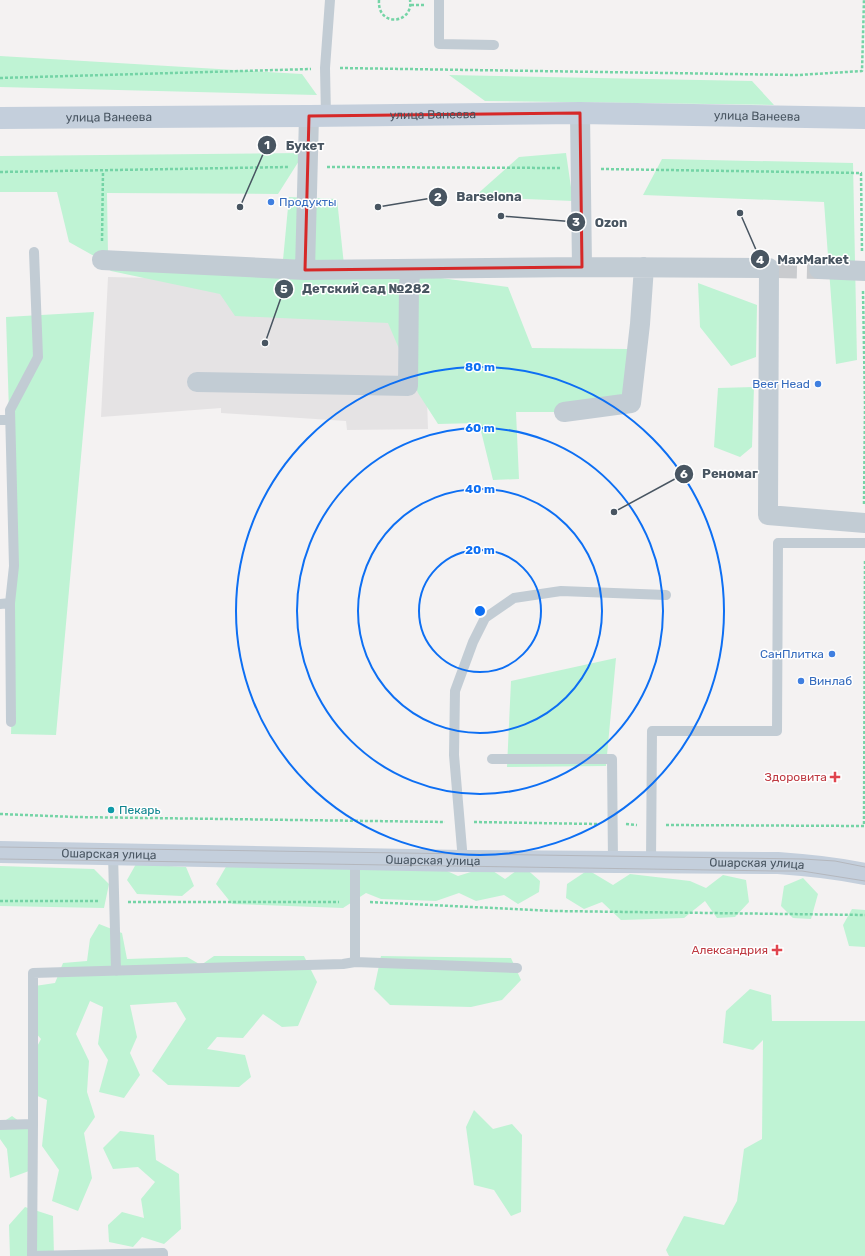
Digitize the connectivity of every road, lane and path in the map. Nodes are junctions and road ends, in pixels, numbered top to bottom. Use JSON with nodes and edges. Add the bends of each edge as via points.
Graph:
{"nodes":[{"id":1,"x":330,"y":0,"type":"edge"},
{"id":2,"x":379,"y":0,"type":"edge"},
{"id":3,"x":410,"y":0,"type":"edge"},
{"id":4,"x":439,"y":0,"type":"edge"},
{"id":5,"x":864,"y":0,"type":"edge"},
{"id":6,"x":494,"y":45,"type":"dead end"},
{"id":7,"x":326,"y":68,"type":"junction"},
{"id":8,"x":0,"y":78,"type":"edge"},
{"id":9,"x":580,"y":113,"type":"junction"},
{"id":10,"x":318,"y":116,"type":"junction"},
{"id":11,"x":0,"y":118,"type":"edge"},
{"id":12,"x":865,"y":118,"type":"edge"},
{"id":13,"x":308,"y":167,"type":"junction"},
{"id":14,"x":581,"y":168,"type":"junction"},
{"id":15,"x":103,"y":170,"type":"junction"},
{"id":16,"x":0,"y":172,"type":"edge"},
{"id":17,"x":34,"y":252,"type":"dead end"},
{"id":18,"x":102,"y":260,"type":"joint"},
{"id":19,"x":582,"y":267,"type":"junction"},
{"id":20,"x":644,"y":267,"type":"junction"},
{"id":21,"x":411,"y":269,"type":"junction"},
{"id":22,"x":818,"y":269,"type":"tunnel mouth"},
{"id":23,"x":305,"y":270,"type":"junction"},
{"id":24,"x":864,"y":271,"type":"edge"},
{"id":25,"x":197,"y":382,"type":"dead end"},
{"id":26,"x":564,"y":412,"type":"dead end"},
{"id":27,"x":5,"y":420,"type":"edge"},
{"id":28,"x":865,"y":523,"type":"edge"},
{"id":29,"x":865,"y":543,"type":"edge"},
{"id":30,"x":666,"y":595,"type":"dead end"},
{"id":31,"x":5,"y":604,"type":"edge"},
{"id":32,"x":11,"y":722,"type":"dead end"},
{"id":33,"x":492,"y":759,"type":"dead end"},
{"id":34,"x":0,"y":814,"type":"edge"},
{"id":35,"x":460,"y":822,"type":"junction"},
{"id":36,"x":614,"y":824,"type":"junction"},
{"id":37,"x":652,"y":825,"type":"junction"},
{"id":38,"x":0,"y":852,"type":"edge"},
{"id":39,"x":113,"y":854,"type":"junction"},
{"id":40,"x":355,"y":858,"type":"junction"},
{"id":41,"x":462,"y":861,"type":"junction"},
{"id":42,"x":613,"y":862,"type":"junction"},
{"id":43,"x":651,"y":862,"type":"junction"},
{"id":44,"x":865,"y":874,"type":"edge"},
{"id":45,"x":0,"y":901,"type":"edge"},
{"id":46,"x":113,"y":902,"type":"junction"},
{"id":47,"x":355,"y":902,"type":"junction"},
{"id":48,"x":865,"y":915,"type":"edge"},
{"id":49,"x":355,"y":962,"type":"junction"},
{"id":50,"x":517,"y":968,"type":"dead end"},
{"id":51,"x":116,"y":971,"type":"junction"},
{"id":52,"x":33,"y":1124,"type":"junction"},
{"id":53,"x":0,"y":1125,"type":"edge"},
{"id":54,"x":32,"y":1256,"type":"edge"},
{"id":55,"x":163,"y":1256,"type":"edge"}],
"edges":[{"from":1,"to":7,"type":"lane"},
{"from":2,"to":3,"type":"path","via":[[378,7],[382,15],[391,20],[400,19],[407,14],[411,5]]},
{"from":4,"to":6,"type":"lane","via":[[439,44]]},
{"from":5,"to":7,"type":"path","via":[[862,71],[798,75]]},
{"from":7,"to":8,"type":"path"},
{"from":7,"to":10,"type":"lane"},
{"from":9,"to":10,"type":"street","name":"улица Ванеева"},
{"from":9,"to":12,"type":"street","name":"улица Ванеева"},
{"from":9,"to":14,"type":"street"},
{"from":10,"to":11,"type":"street","name":"улица Ванеева"},
{"from":10,"to":13,"type":"street"},
{"from":13,"to":14,"type":"path"},
{"from":13,"to":15,"type":"path"},
{"from":13,"to":23,"type":"street"},
{"from":14,"to":19,"type":"street"},
{"from":14,"to":24,"type":"path","via":[[861,173]]},
{"from":15,"to":16,"type":"path"},
{"from":15,"to":18,"type":"path"},
{"from":17,"to":27,"type":"lane","via":[[38,357]]},
{"from":18,"to":23,"type":"street"},
{"from":19,"to":20,"type":"street"},
{"from":19,"to":21,"type":"street"},
{"from":20,"to":26,"type":"street","via":[[631,403]]},
{"from":20,"to":28,"type":"street","via":[[773,268],[768,515]]},
{"from":21,"to":23,"type":"street"},
{"from":21,"to":25,"type":"street","via":[[408,386]]},
{"from":22,"to":24,"type":"street"},
{"from":24,"to":28,"type":"path"},
{"from":27,"to":31,"type":"lane","via":[[14,566]]},
{"from":29,"to":37,"type":"lane","via":[[778,543],[777,731],[652,731]]},
{"from":29,"to":37,"type":"path","via":[[864,826]]},
{"from":30,"to":35,"type":"lane","via":[[561,591],[514,598],[485,618],[455,691],[454,755]]},
{"from":31,"to":32,"type":"lane"},
{"from":33,"to":36,"type":"lane","via":[[612,759]]},
{"from":34,"to":35,"type":"path"},
{"from":35,"to":36,"type":"path"},
{"from":35,"to":41,"type":"lane"},
{"from":36,"to":37,"type":"path"},
{"from":36,"to":42,"type":"lane"},
{"from":37,"to":43,"type":"lane"},
{"from":38,"to":39,"type":"street","name":"Ошарская улица"},
{"from":39,"to":40,"type":"street","name":"Ошарская улица"},
{"from":39,"to":46,"type":"lane"},
{"from":40,"to":41,"type":"street","name":"Ошарская улица"},
{"from":40,"to":47,"type":"lane"},
{"from":41,"to":42,"type":"street","name":"Ошарская улица"},
{"from":42,"to":43,"type":"street","name":"Ошарская улица"},
{"from":43,"to":44,"type":"street","name":"Ошарская улица","via":[[804,864]]},
{"from":45,"to":46,"type":"path"},
{"from":46,"to":47,"type":"path"},
{"from":46,"to":51,"type":"lane"},
{"from":47,"to":48,"type":"path","via":[[554,911]]},
{"from":47,"to":49,"type":"lane"},
{"from":49,"to":50,"type":"lane"},
{"from":49,"to":51,"type":"lane"},
{"from":51,"to":52,"type":"lane","via":[[33,973]]},
{"from":52,"to":53,"type":"lane"},
{"from":52,"to":54,"type":"lane"},
{"from":54,"to":55,"type":"lane","via":[[163,1253]]}]}
